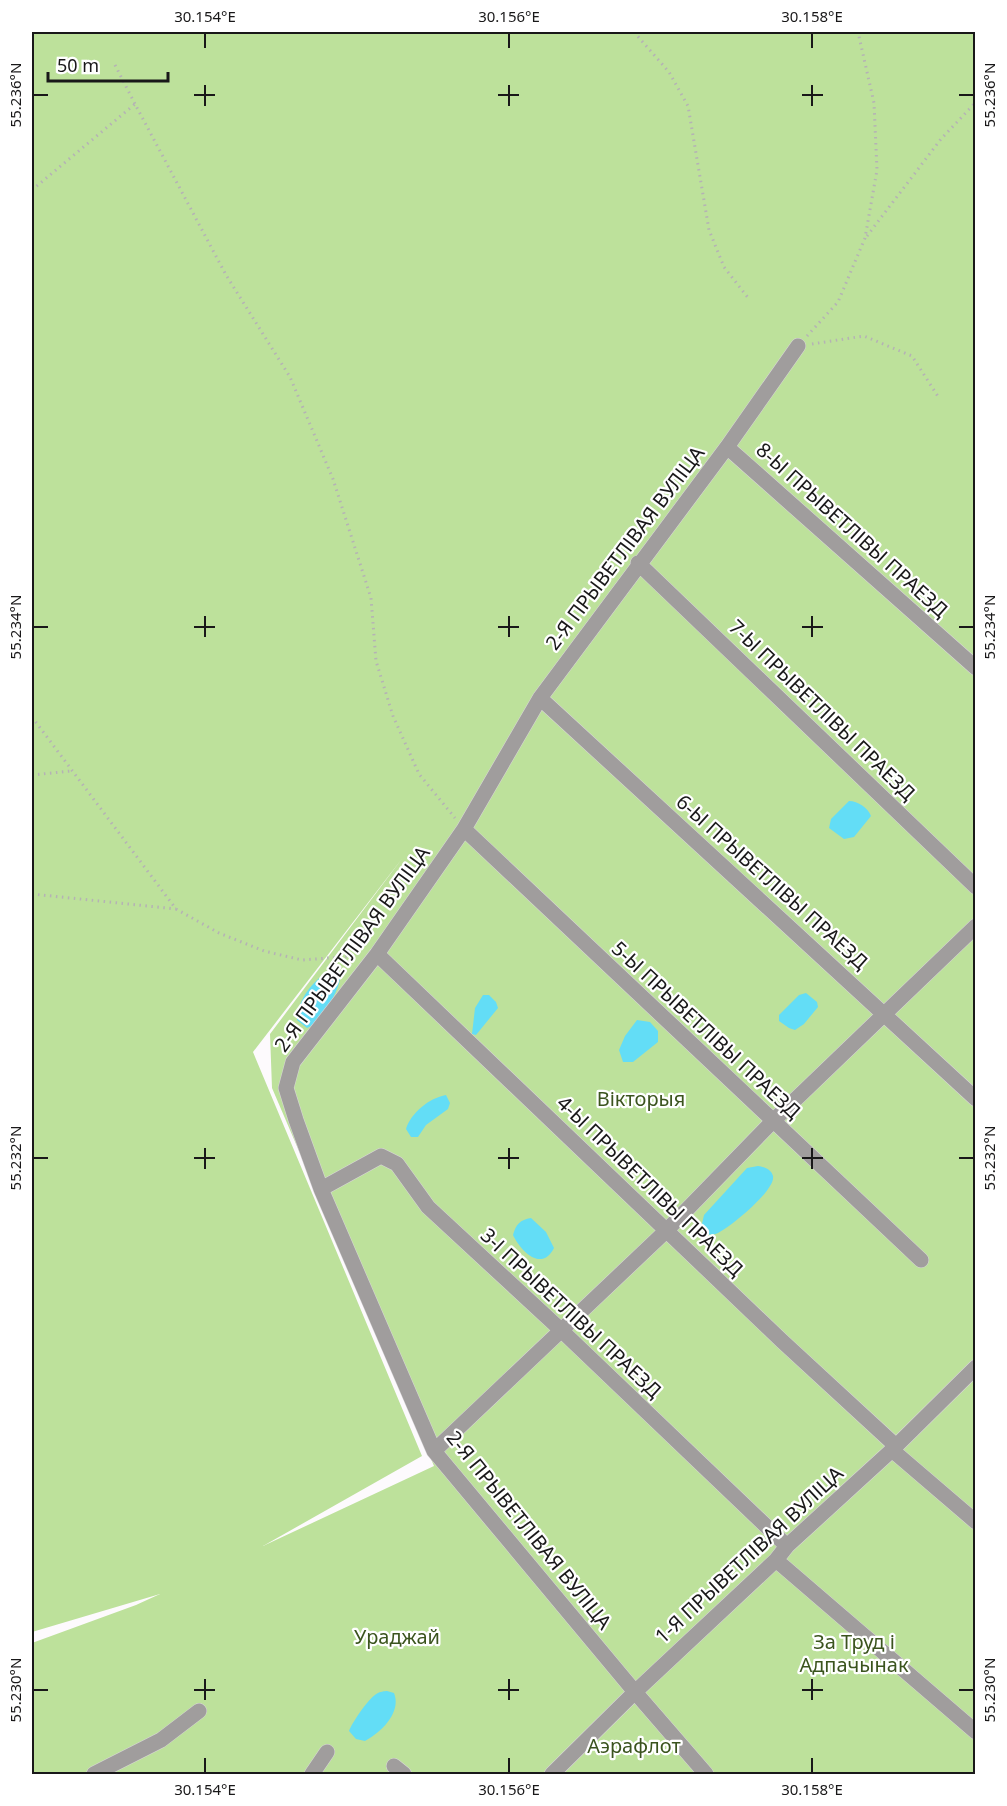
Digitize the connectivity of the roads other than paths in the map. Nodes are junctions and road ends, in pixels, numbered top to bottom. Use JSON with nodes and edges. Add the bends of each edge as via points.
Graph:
{"nodes":[{"id":1,"x":798,"y":346,"type":"road end"},
{"id":2,"x":727,"y":447,"type":"junction"},
{"id":3,"x":639,"y":563,"type":"junction"},
{"id":4,"x":975,"y":668,"type":"edge"},
{"id":5,"x":540,"y":698,"type":"junction"},
{"id":6,"x":464,"y":829,"type":"junction"},
{"id":7,"x":975,"y":887,"type":"edge"},
{"id":8,"x":975,"y":926,"type":"edge"},
{"id":9,"x":377,"y":954,"type":"junction"},
{"id":10,"x":886,"y":1014,"type":"junction"},
{"id":11,"x":975,"y":1099,"type":"edge"},
{"id":12,"x":772,"y":1122,"type":"junction"},
{"id":13,"x":321,"y":1190,"type":"junction"},
{"id":14,"x":667,"y":1230,"type":"junction"},
{"id":15,"x":921,"y":1260,"type":"dead end"},
{"id":16,"x":562,"y":1331,"type":"junction"},
{"id":17,"x":975,"y":1366,"type":"edge"},
{"id":18,"x":894,"y":1448,"type":"junction"},
{"id":19,"x":434,"y":1451,"type":"junction"},
{"id":20,"x":975,"y":1522,"type":"edge"},
{"id":21,"x":788,"y":1546,"type":"junction"},
{"id":22,"x":776,"y":1560,"type":"junction"},
{"id":23,"x":635,"y":1692,"type":"junction"},
{"id":24,"x":199,"y":1711,"type":"dead end"},
{"id":25,"x":975,"y":1732,"type":"edge"},
{"id":26,"x":327,"y":1752,"type":"dead end"},
{"id":27,"x":94,"y":1774,"type":"edge"},
{"id":28,"x":312,"y":1774,"type":"edge"},
{"id":29,"x":552,"y":1774,"type":"edge"},
{"id":30,"x":706,"y":1774,"type":"edge"}],
"edges":[{"from":1,"to":2,"type":"lane","name":"2-Я ПРЫВЕТЛІВАЯ ВУЛІЦА"},
{"from":2,"to":3,"type":"lane","name":"2-Я ПРЫВЕТЛІВАЯ ВУЛІЦА"},
{"from":2,"to":4,"type":"lane","name":"8-Ы ПРЫВЕТЛІВЫ ПРАЕЗД"},
{"from":3,"to":5,"type":"lane","name":"2-Я ПРЫВЕТЛІВАЯ ВУЛІЦА"},
{"from":3,"to":7,"type":"lane","name":"7-Ы ПРЫВЕТЛІВЫ ПРАЕЗД"},
{"from":5,"to":6,"type":"lane","name":"2-Я ПРЫВЕТЛІВАЯ ВУЛІЦА"},
{"from":5,"to":10,"type":"lane","name":"6-Ы ПРЫВЕТЛІВЫ ПРАЕЗД"},
{"from":6,"to":9,"type":"lane","name":"2-Я ПРЫВЕТЛІВАЯ ВУЛІЦА"},
{"from":6,"to":12,"type":"lane","name":"5-Ы ПРЫВЕТЛІВЫ ПРАЕЗД"},
{"from":8,"to":10,"type":"lane"},
{"from":9,"to":13,"type":"lane","name":"2-Я ПРЫВЕТЛІВАЯ ВУЛІЦА","via":[[293,1062],[286,1088]]},
{"from":9,"to":14,"type":"lane","name":"4-Ы ПРЫВЕТЛІВЫ ПРАЕЗД"},
{"from":10,"to":11,"type":"lane","name":"6-Ы ПРЫВЕТЛІВЫ ПРАЕЗД"},
{"from":10,"to":12,"type":"lane"},
{"from":12,"to":14,"type":"lane"},
{"from":12,"to":15,"type":"lane","name":"5-Ы ПРЫВЕТЛІВЫ ПРАЕЗД"},
{"from":13,"to":16,"type":"lane","name":"3-І ПРЫВЕТЛІВЫ ПРАЕЗД","via":[[381,1156],[397,1164],[428,1207]]},
{"from":13,"to":19,"type":"lane","name":"2-Я ПРЫВЕТЛІВАЯ ВУЛІЦА"},
{"from":14,"to":16,"type":"lane"},
{"from":14,"to":18,"type":"lane","name":"4-Ы ПРЫВЕТЛІВЫ ПРАЕЗД"},
{"from":16,"to":19,"type":"lane"},
{"from":16,"to":21,"type":"lane","name":"3-І ПРЫВЕТЛІВЫ ПРАЕЗД"},
{"from":17,"to":18,"type":"lane","name":"1-Я ПРЫВЕТЛІВАЯ ВУЛІЦА"},
{"from":18,"to":20,"type":"lane","name":"4-Ы ПРЫВЕТЛІВЫ ПРАЕЗД"},
{"from":18,"to":21,"type":"lane","name":"1-Я ПРЫВЕТЛІВАЯ ВУЛІЦА"},
{"from":19,"to":23,"type":"lane","name":"2-Я ПРЫВЕТЛІВАЯ ВУЛІЦА"},
{"from":21,"to":22,"type":"lane","name":"1-Я ПРЫВЕТЛІВАЯ ВУЛІЦА"},
{"from":22,"to":23,"type":"lane","name":"1-Я ПРЫВЕТЛІВАЯ ВУЛІЦА"},
{"from":22,"to":25,"type":"lane"},
{"from":23,"to":29,"type":"lane","name":"1-Я ПРЫВЕТЛІВАЯ ВУЛІЦА"},
{"from":23,"to":30,"type":"lane","name":"2-Я ПРЫВЕТЛІВАЯ ВУЛІЦА"},
{"from":24,"to":27,"type":"lane","via":[[161,1740]]},
{"from":26,"to":28,"type":"lane"}]}
